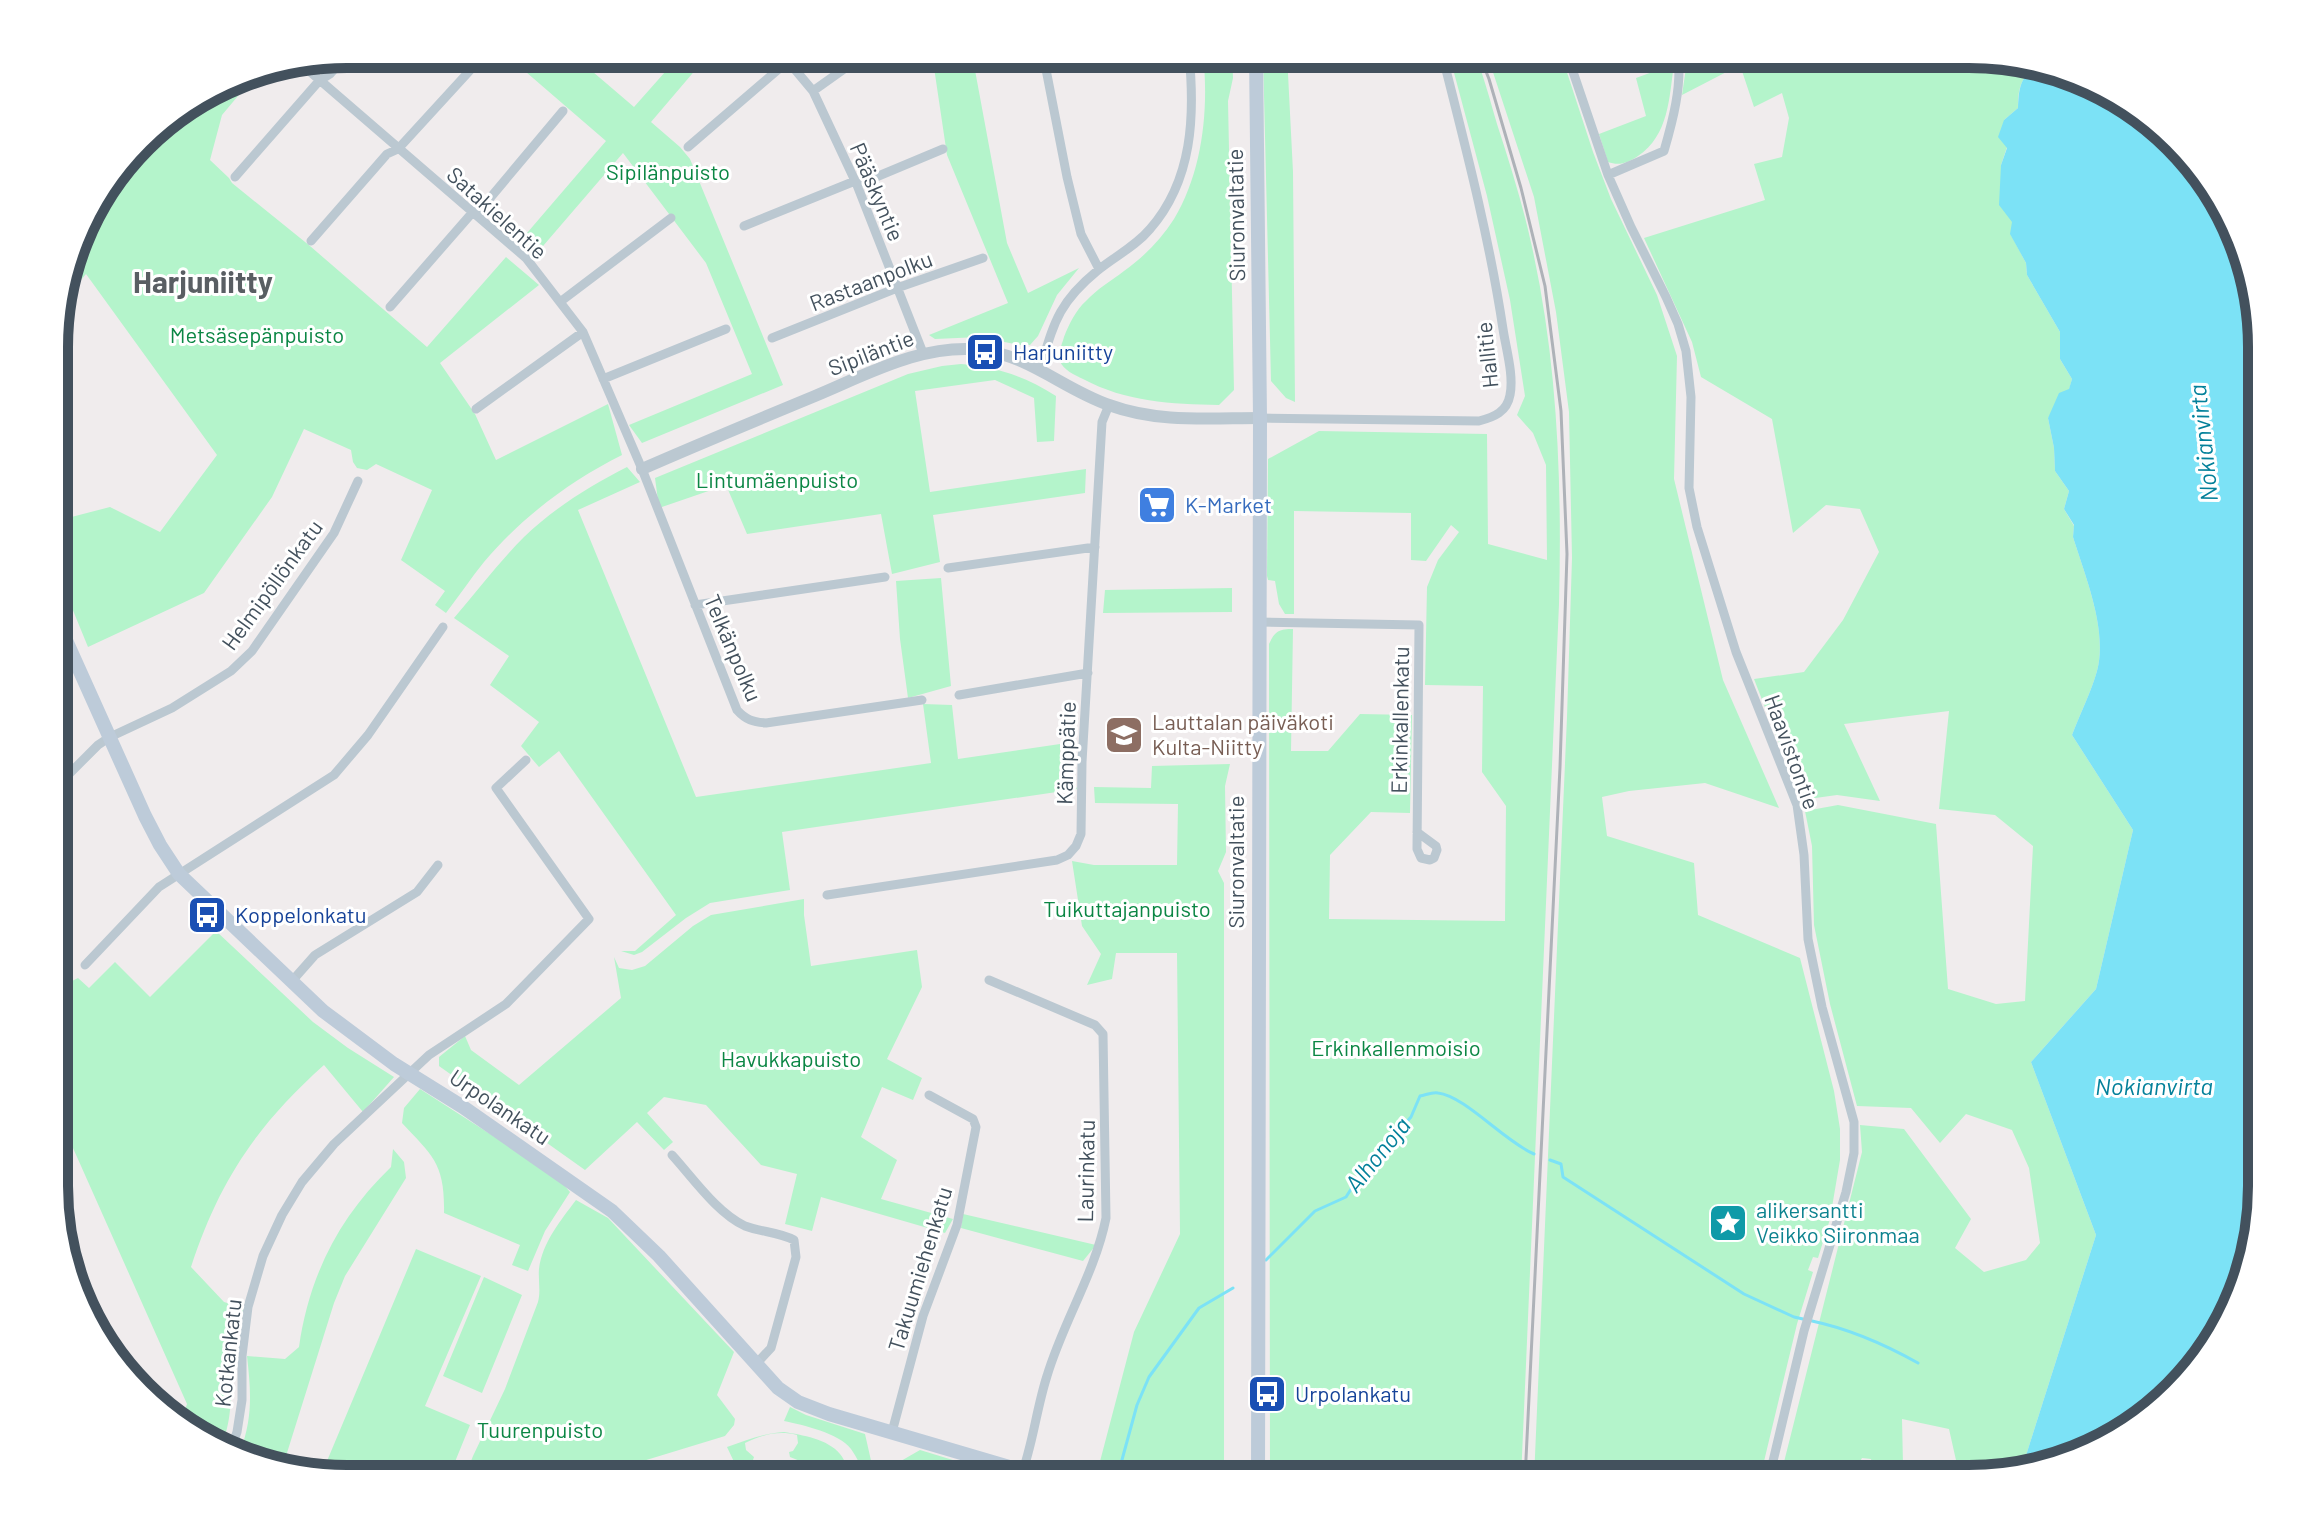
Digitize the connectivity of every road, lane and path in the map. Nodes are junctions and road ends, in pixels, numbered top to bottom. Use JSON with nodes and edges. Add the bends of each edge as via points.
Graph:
{"nodes":[{"id":1,"x":472,"y":68,"type":"edge"},
{"id":2,"x":773,"y":68,"type":"edge"},
{"id":3,"x":794,"y":68,"type":"edge"},
{"id":4,"x":845,"y":68,"type":"edge"},
{"id":5,"x":1046,"y":68,"type":"edge"},
{"id":6,"x":1190,"y":68,"type":"edge"},
{"id":7,"x":1256,"y":68,"type":"edge"},
{"id":8,"x":1445,"y":68,"type":"edge"},
{"id":9,"x":1572,"y":68,"type":"edge"},
{"id":10,"x":1679,"y":68,"type":"edge"},
{"id":11,"x":335,"y":69,"type":"edge"},
{"id":12,"x":308,"y":71,"type":"edge"},
{"id":13,"x":319,"y":81,"type":"junction"},
{"id":14,"x":813,"y":91,"type":"junction"},
{"id":15,"x":563,"y":111,"type":"dead end"},
{"id":16,"x":688,"y":147,"type":"dead end"},
{"id":17,"x":398,"y":149,"type":"junction"},
{"id":18,"x":943,"y":149,"type":"dead end"},
{"id":19,"x":1608,"y":175,"type":"junction"},
{"id":20,"x":235,"y":177,"type":"dead end"},
{"id":21,"x":856,"y":183,"type":"junction"},
{"id":22,"x":472,"y":213,"type":"junction"},
{"id":23,"x":671,"y":218,"type":"dead end"},
{"id":24,"x":744,"y":226,"type":"dead end"},
{"id":25,"x":311,"y":241,"type":"dead end"},
{"id":26,"x":983,"y":258,"type":"dead end"},
{"id":27,"x":1099,"y":269,"type":"junction"},
{"id":28,"x":897,"y":288,"type":"junction"},
{"id":29,"x":560,"y":302,"type":"junction"},
{"id":30,"x":390,"y":307,"type":"dead end"},
{"id":31,"x":726,"y":329,"type":"dead end"},
{"id":32,"x":583,"y":332,"type":"junction"},
{"id":33,"x":772,"y":338,"type":"dead end"},
{"id":34,"x":923,"y":353,"type":"junction"},
{"id":35,"x":1040,"y":369,"type":"junction"},
{"id":36,"x":603,"y":379,"type":"junction"},
{"id":37,"x":1109,"y":405,"type":"junction"},
{"id":38,"x":476,"y":409,"type":"dead end"},
{"id":39,"x":1260,"y":418,"type":"junction"},
{"id":40,"x":642,"y":469,"type":"junction"},
{"id":41,"x":358,"y":481,"type":"dead end"},
{"id":42,"x":1095,"y":547,"type":"junction"},
{"id":43,"x":948,"y":568,"type":"dead end"},
{"id":44,"x":885,"y":577,"type":"dead end"},
{"id":45,"x":695,"y":605,"type":"junction"},
{"id":46,"x":1258,"y":622,"type":"junction"},
{"id":47,"x":443,"y":627,"type":"dead end"},
{"id":48,"x":68,"y":644,"type":"edge"},
{"id":49,"x":1088,"y":673,"type":"junction"},
{"id":50,"x":959,"y":695,"type":"dead end"},
{"id":51,"x":922,"y":700,"type":"dead end"},
{"id":52,"x":110,"y":737,"type":"junction"},
{"id":53,"x":526,"y":760,"type":"dead end"},
{"id":54,"x":68,"y":775,"type":"edge"},
{"id":55,"x":1417,"y":832,"type":"dead end"},
{"id":56,"x":438,"y":865,"type":"dead end"},
{"id":57,"x":179,"y":874,"type":"junction"},
{"id":58,"x":827,"y":895,"type":"dead end"},
{"id":59,"x":85,"y":965,"type":"dead end"},
{"id":60,"x":989,"y":980,"type":"dead end"},
{"id":61,"x":292,"y":981,"type":"junction"},
{"id":62,"x":411,"y":1074,"type":"junction"},
{"id":63,"x":929,"y":1095,"type":"dead end"},
{"id":64,"x":672,"y":1155,"type":"dead end"},
{"id":65,"x":755,"y":1365,"type":"junction"},
{"id":66,"x":892,"y":1432,"type":"junction"},
{"id":67,"x":234,"y":1440,"type":"edge"},
{"id":68,"x":1258,"y":1464,"type":"edge"},
{"id":69,"x":1772,"y":1464,"type":"edge"},
{"id":70,"x":993,"y":1465,"type":"edge"},
{"id":71,"x":1025,"y":1465,"type":"edge"}],
"edges":[{"from":1,"to":17,"type":"street"},
{"from":2,"to":16,"type":"street"},
{"from":3,"to":14,"type":"street","name":"Pääskyntie"},
{"from":4,"to":14,"type":"street"},
{"from":5,"to":27,"type":"street","via":[[1081,234]]},
{"from":6,"to":27,"type":"street","via":[[1192,123],[1178,183],[1150,229]]},
{"from":7,"to":39,"type":"main road","name":"Siuronvaltatie"},
{"from":8,"to":39,"type":"street","name":"Hallitie","via":[[1497,286],[1510,376],[1504,409],[1479,421]]},
{"from":9,"to":19,"type":"street","name":"Haavistontie"},
{"from":10,"to":19,"type":"street","via":[[1664,151]]},
{"from":11,"to":13,"type":"street"},
{"from":12,"to":13,"type":"street","name":"Satakielentie"},
{"from":13,"to":17,"type":"street","name":"Satakielentie"},
{"from":13,"to":20,"type":"street"},
{"from":14,"to":21,"type":"street","name":"Pääskyntie"},
{"from":15,"to":22,"type":"street"},
{"from":17,"to":22,"type":"street","name":"Satakielentie"},
{"from":17,"to":25,"type":"street","via":[[387,154]]},
{"from":18,"to":21,"type":"street"},
{"from":19,"to":69,"type":"street","name":"Haavistontie","via":[[1686,351],[1689,488],[1697,527],[1736,652],[1797,805],[1808,939],[1854,1122],[1846,1192],[1804,1331]]},
{"from":21,"to":24,"type":"street"},
{"from":21,"to":28,"type":"street","name":"Pääskyntie"},
{"from":22,"to":29,"type":"street","name":"Satakielentie","via":[[526,258]]},
{"from":22,"to":30,"type":"street"},
{"from":23,"to":29,"type":"street"},
{"from":26,"to":28,"type":"street","name":"Rastaanpolku"},
{"from":27,"to":35,"type":"street","via":[[1068,298],[1051,330]]},
{"from":28,"to":33,"type":"street","name":"Rastaanpolku"},
{"from":28,"to":34,"type":"street","name":"Pääskyntie"},
{"from":29,"to":32,"type":"street","name":"Satakielentie"},
{"from":31,"to":36,"type":"street"},
{"from":32,"to":36,"type":"street","name":"Satakielentie"},
{"from":32,"to":38,"type":"street"},
{"from":34,"to":35,"type":"street","name":"Sipiläntie","via":[[983,350]]},
{"from":34,"to":40,"type":"street","name":"Sipiläntie"},
{"from":35,"to":37,"type":"street","name":"Sipiläntie"},
{"from":36,"to":40,"type":"street","name":"Satakielentie"},
{"from":37,"to":39,"type":"street","name":"Sipiläntie","via":[[1162,417]]},
{"from":37,"to":42,"type":"street","name":"Kämppätie","via":[[1102,422]]},
{"from":39,"to":46,"type":"main road","name":"Siuronvaltatie"},
{"from":40,"to":45,"type":"street","name":"Telkänpolku"},
{"from":41,"to":52,"type":"street","name":"Helmipöllönkatu","via":[[334,533],[252,651],[172,708]]},
{"from":42,"to":43,"type":"street"},
{"from":42,"to":49,"type":"street","name":"Kämppätie"},
{"from":44,"to":45,"type":"street"},
{"from":45,"to":51,"type":"street","name":"Telkänpolku","via":[[744,718],[766,723]]},
{"from":46,"to":55,"type":"street","name":"Erkinkallenkatu","via":[[1419,625]]},
{"from":46,"to":68,"type":"main road","name":"Siuronvaltatie"},
{"from":47,"to":57,"type":"street","via":[[334,775]]},
{"from":48,"to":52,"type":"main road","name":"Urpolankatu"},
{"from":49,"to":50,"type":"street"},
{"from":49,"to":58,"type":"street","name":"Kämppätie","via":[[1081,834],[1068,855]]},
{"from":52,"to":54,"type":"street","name":"Helmipöllönkatu"},
{"from":52,"to":57,"type":"main road","name":"Urpolankatu"},
{"from":53,"to":62,"type":"street","name":"Kotkankatu","via":[[496,788],[589,919],[506,1004],[437,1049]]},
{"from":56,"to":61,"type":"street","via":[[417,892],[315,955]]},
{"from":57,"to":59,"type":"street","via":[[159,887]]},
{"from":57,"to":61,"type":"main road","name":"Urpolankatu"},
{"from":60,"to":71,"type":"street","name":"Laurinkatu","via":[[1095,1025],[1103,1034],[1106,1218],[1046,1378]]},
{"from":61,"to":62,"type":"main road","name":"Urpolankatu","via":[[323,1011]]},
{"from":62,"to":65,"type":"main road","name":"Urpolankatu","via":[[612,1211]]},
{"from":62,"to":67,"type":"street","name":"Kotkankatu","via":[[334,1144],[282,1215],[248,1307]]},
{"from":63,"to":66,"type":"street","name":"Takuumiehenkatu","via":[[973,1119],[976,1127],[957,1225],[923,1316]]},
{"from":64,"to":65,"type":"street","via":[[729,1217],[794,1240],[796,1257],[771,1348]]},
{"from":65,"to":66,"type":"main road","name":"Urpolankatu","via":[[798,1402]]},
{"from":66,"to":70,"type":"main road","name":"Urpolankatu"}]}
